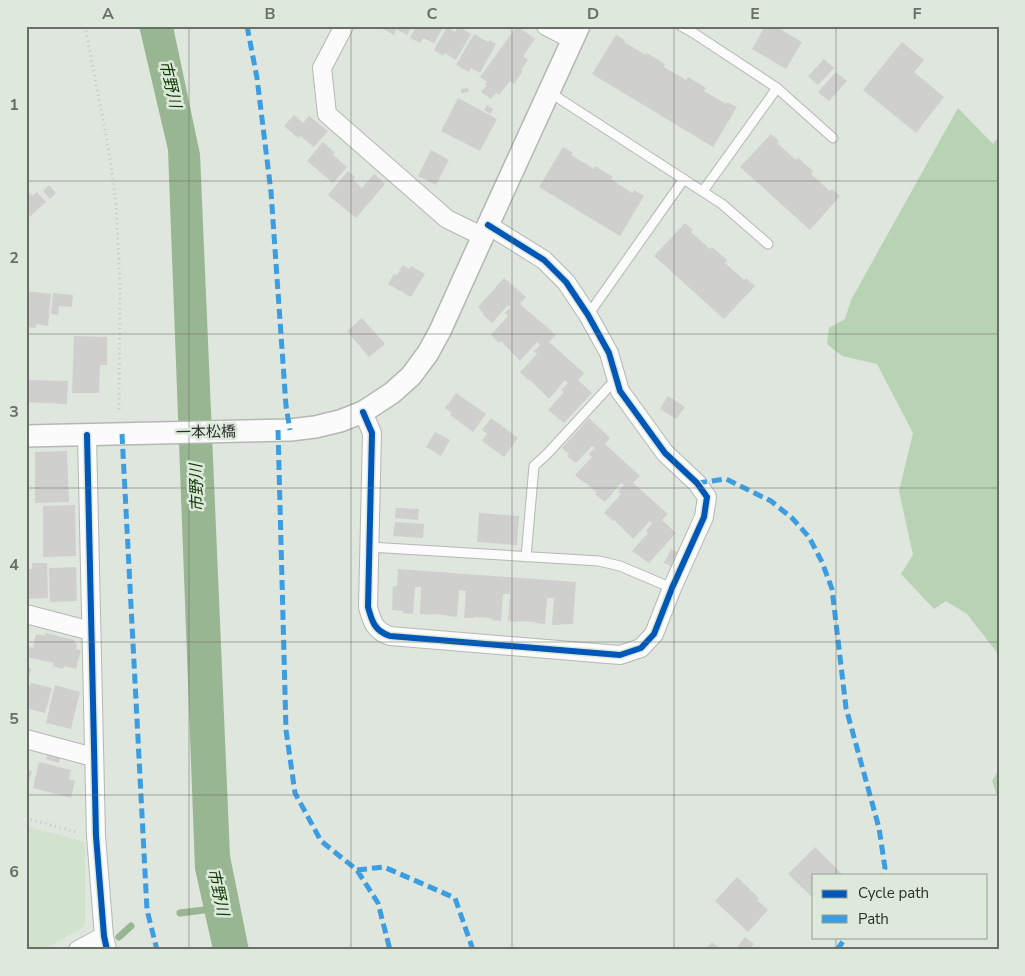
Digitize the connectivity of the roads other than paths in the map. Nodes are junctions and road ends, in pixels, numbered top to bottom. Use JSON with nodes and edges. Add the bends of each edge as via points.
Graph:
{"nodes":[{"id":1,"x":344,"y":26,"type":"edge"},
{"id":2,"x":546,"y":26,"type":"edge"},
{"id":3,"x":682,"y":26,"type":"edge"},
{"id":4,"x":576,"y":33,"type":"edge"},
{"id":5,"x":777,"y":88,"type":"junction"},
{"id":6,"x":549,"y":92,"type":"junction"},
{"id":7,"x":833,"y":138,"type":"dead end"},
{"id":8,"x":684,"y":179,"type":"junction"},
{"id":9,"x":703,"y":191,"type":"junction"},
{"id":10,"x":485,"y":230,"type":"junction"},
{"id":11,"x":768,"y":244,"type":"dead end"},
{"id":12,"x":588,"y":315,"type":"junction"},
{"id":13,"x":616,"y":379,"type":"junction"},
{"id":14,"x":363,"y":412,"type":"junction"},
{"id":15,"x":26,"y":436,"type":"edge"},
{"id":16,"x":86,"y":436,"type":"junction"},
{"id":17,"x":369,"y":548,"type":"junction"},
{"id":18,"x":526,"y":557,"type":"junction"},
{"id":19,"x":672,"y":588,"type":"junction"},
{"id":20,"x":26,"y":614,"type":"edge"},
{"id":21,"x":91,"y":631,"type":"junction"},
{"id":22,"x":26,"y":738,"type":"edge"},
{"id":23,"x":93,"y":757,"type":"junction"},
{"id":24,"x":105,"y":943,"type":"edge"},
{"id":25,"x":78,"y":950,"type":"edge"}],
"edges":[{"from":1,"to":10,"type":"street","via":[[322,68],[327,114],[447,219]]},
{"from":2,"to":4,"type":"street"},
{"from":3,"to":5,"type":"lane"},
{"from":4,"to":6,"type":"street","name":"一本松橋"},
{"from":5,"to":7,"type":"lane"},
{"from":5,"to":9,"type":"lane"},
{"from":6,"to":8,"type":"lane"},
{"from":6,"to":10,"type":"street","name":"一本松橋"},
{"from":8,"to":9,"type":"lane"},
{"from":8,"to":12,"type":"lane"},
{"from":9,"to":11,"type":"lane"},
{"from":10,"to":12,"type":"street","via":[[544,260],[566,282]]},
{"from":10,"to":14,"type":"street","name":"一本松橋","via":[[428,353],[411,376]]},
{"from":12,"to":13,"type":"street","via":[[608,353]]},
{"from":13,"to":18,"type":"lane","via":[[534,466]]},
{"from":13,"to":19,"type":"street","via":[[620,391],[665,453],[707,497],[704,517]]},
{"from":14,"to":16,"type":"street","name":"一本松橋","via":[[315,428]]},
{"from":14,"to":17,"type":"street","via":[[372,434]]},
{"from":15,"to":16,"type":"street","name":"一本松橋"},
{"from":16,"to":21,"type":"street"},
{"from":17,"to":18,"type":"lane"},
{"from":17,"to":19,"type":"street","via":[[368,608],[375,626],[390,636],[620,655],[642,648],[654,634]]},
{"from":18,"to":19,"type":"lane","via":[[599,561],[620,566]]},
{"from":20,"to":21,"type":"street"},
{"from":21,"to":23,"type":"street"},
{"from":22,"to":23,"type":"street"},
{"from":23,"to":24,"type":"street"},
{"from":24,"to":25,"type":"street"}]}
